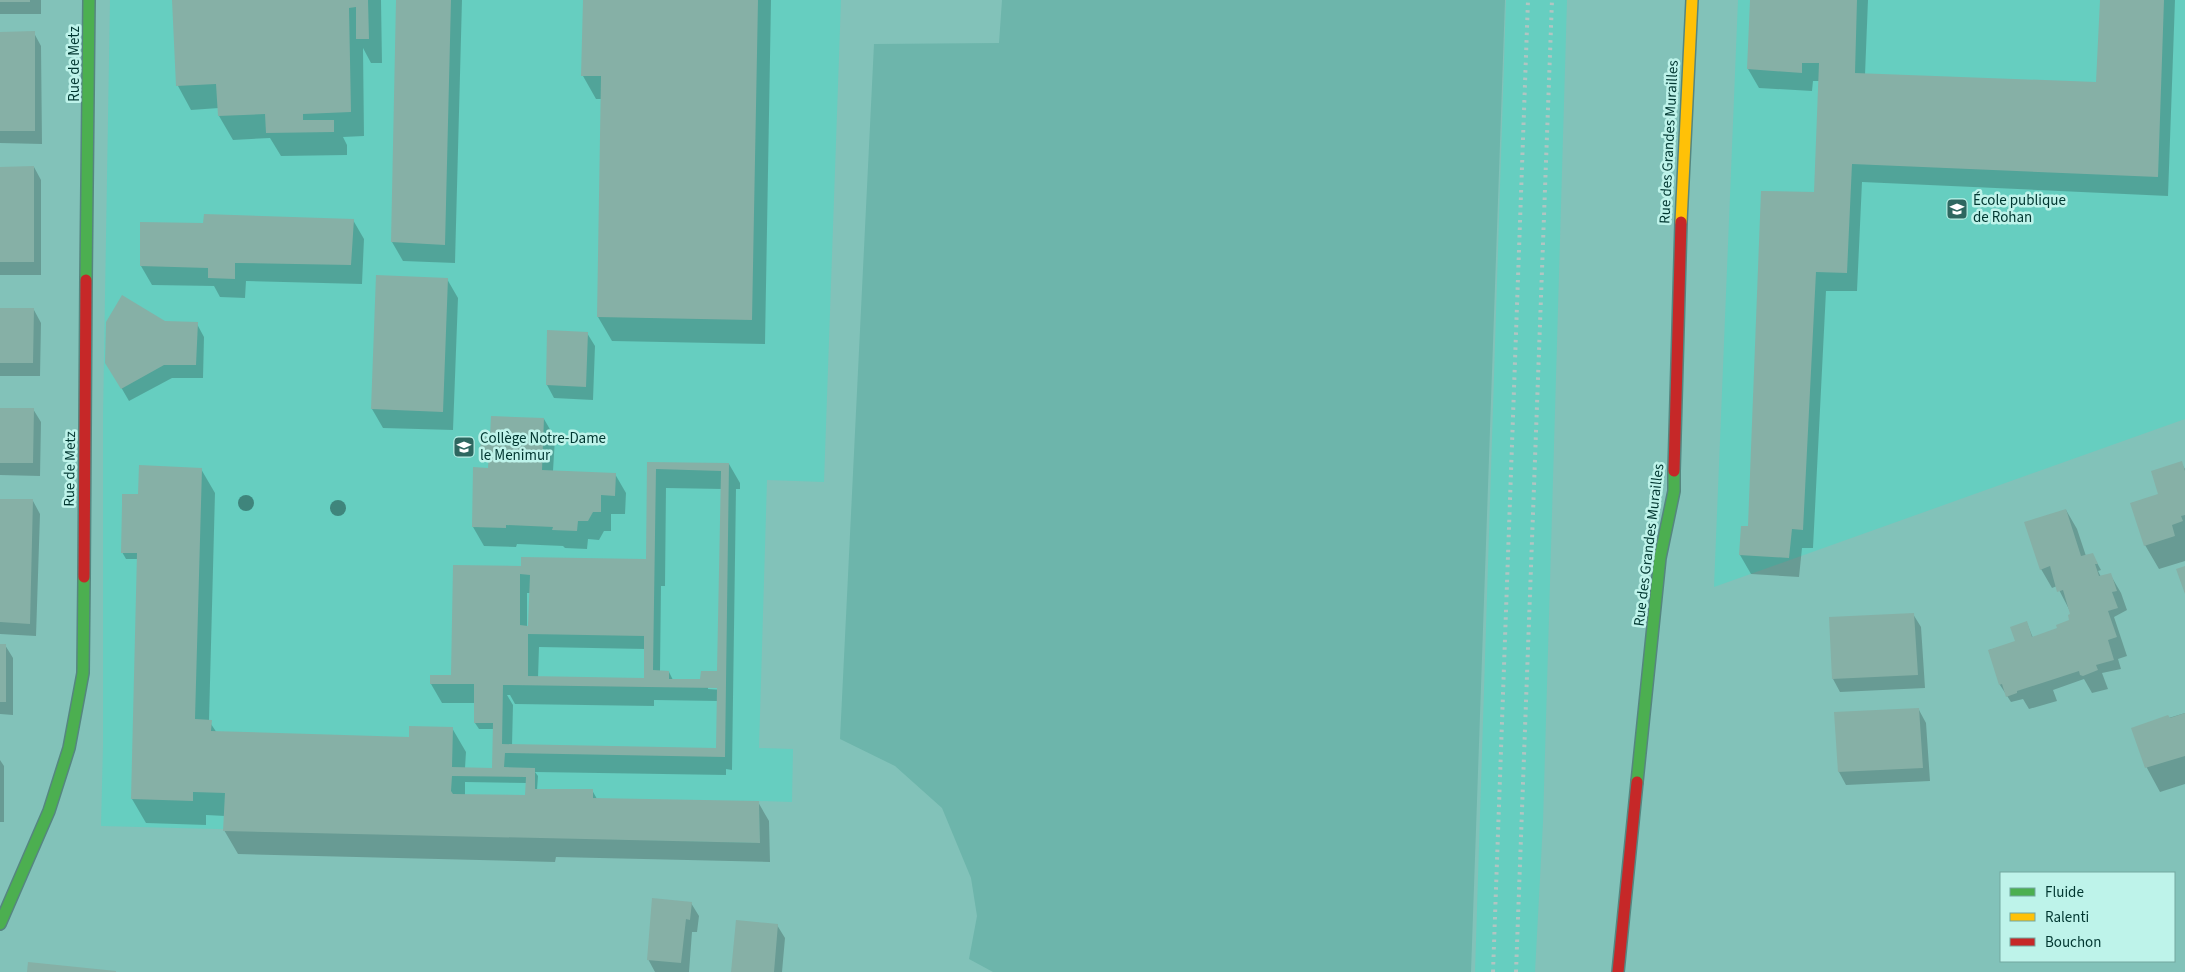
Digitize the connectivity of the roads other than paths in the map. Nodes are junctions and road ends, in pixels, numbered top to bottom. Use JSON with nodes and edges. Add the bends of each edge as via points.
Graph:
{"nodes":[{"id":1,"x":89,"y":0,"type":"edge"},
{"id":2,"x":1692,"y":0,"type":"edge"},
{"id":3,"x":0,"y":924,"type":"edge"},
{"id":4,"x":1618,"y":972,"type":"edge"}],
"edges":[{"from":1,"to":3,"type":"street","name":"Rue de Metz","via":[[83,673],[69,748],[49,811]]},
{"from":2,"to":4,"type":"street","name":"Rue des Grandes Murailles","via":[[1680,234],[1674,491],[1660,558]]}]}
